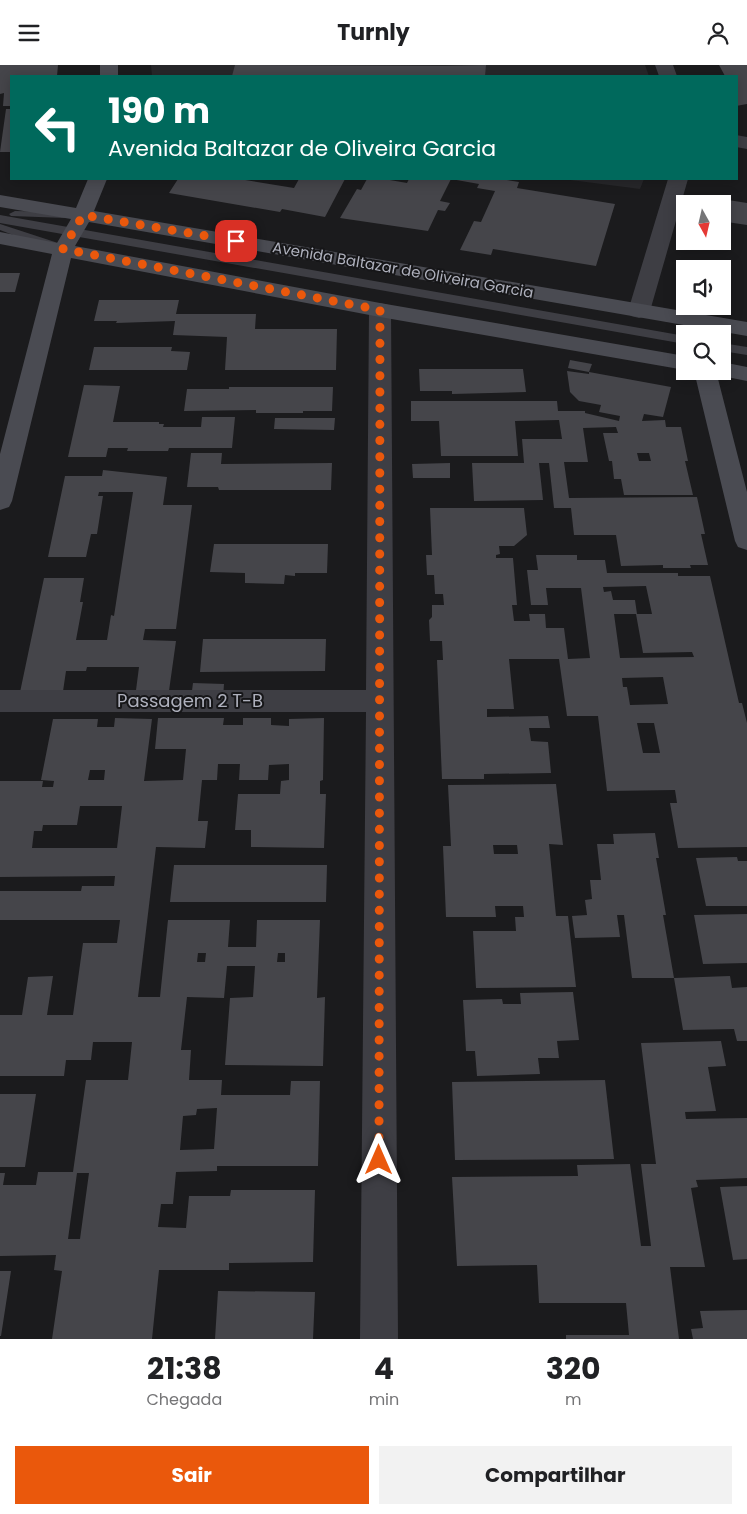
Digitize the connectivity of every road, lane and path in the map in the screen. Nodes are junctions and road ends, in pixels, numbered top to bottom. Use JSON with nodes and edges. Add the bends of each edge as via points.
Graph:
{"nodes":[{"id":1,"x":97,"y":180,"type":"edge"},
{"id":2,"x":678,"y":180,"type":"edge"},
{"id":3,"x":0,"y":201,"type":"edge"},
{"id":4,"x":0,"y":213,"type":"edge"},
{"id":5,"x":0,"y":219,"type":"edge"},
{"id":6,"x":0,"y":227,"type":"edge"},
{"id":7,"x":73,"y":232,"type":"junction"},
{"id":8,"x":0,"y":239,"type":"edge"},
{"id":9,"x":380,"y":310,"type":"junction"},
{"id":10,"x":639,"y":311,"type":"junction"},
{"id":11,"x":688,"y":325,"type":"edge"},
{"id":12,"x":731,"y":328,"type":"edge"},
{"id":13,"x":747,"y":329,"type":"edge"},
{"id":14,"x":676,"y":338,"type":"edge"},
{"id":15,"x":731,"y":348,"type":"edge"},
{"id":16,"x":747,"y":351,"type":"edge"},
{"id":17,"x":676,"y":361,"type":"edge"},
{"id":18,"x":731,"y":371,"type":"edge"},
{"id":19,"x":747,"y":374,"type":"edge"},
{"id":20,"x":707,"y":380,"type":"edge"},
{"id":21,"x":0,"y":501,"type":"edge"},
{"id":22,"x":747,"y":541,"type":"edge"},
{"id":23,"x":0,"y":701,"type":"edge"},
{"id":24,"x":380,"y":701,"type":"junction"},
{"id":25,"x":379,"y":1339,"type":"edge"}],
"edges":[{"from":1,"to":7,"type":"main road"},
{"from":2,"to":10,"type":"street"},
{"from":3,"to":7,"type":"main road","name":"Avenida Baltazar de Oliveira Garcia"},
{"from":4,"to":7,"type":"lane"},
{"from":5,"to":7,"type":"lane"},
{"from":6,"to":7,"type":"lane"},
{"from":7,"to":8,"type":"main road","name":"Avenida Baltazar de Oliveira Garcia"},
{"from":7,"to":9,"type":"main road","name":"Avenida Baltazar de Oliveira Garcia"},
{"from":7,"to":10,"type":"main road","name":"Avenida Baltazar de Oliveira Garcia"},
{"from":7,"to":14,"type":"lane"},
{"from":7,"to":21,"type":"main road"},
{"from":9,"to":17,"type":"main road","name":"Avenida Baltazar de Oliveira Garcia"},
{"from":9,"to":24,"type":"street"},
{"from":10,"to":11,"type":"main road","name":"Avenida Baltazar de Oliveira Garcia"},
{"from":12,"to":13,"type":"main road","name":"Avenida Baltazar de Oliveira Garcia"},
{"from":15,"to":16,"type":"lane"},
{"from":18,"to":19,"type":"main road"},
{"from":20,"to":22,"type":"main road"},
{"from":23,"to":24,"type":"street","name":"Passagem 2 T-B"},
{"from":24,"to":25,"type":"street"}]}
